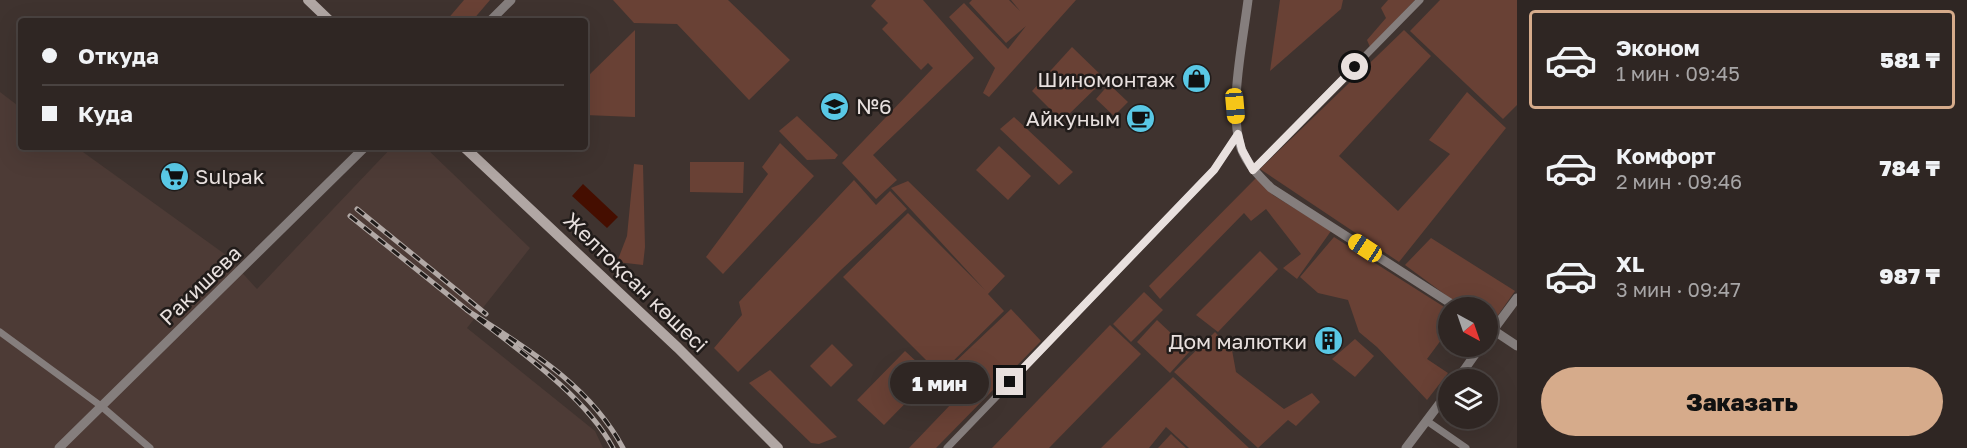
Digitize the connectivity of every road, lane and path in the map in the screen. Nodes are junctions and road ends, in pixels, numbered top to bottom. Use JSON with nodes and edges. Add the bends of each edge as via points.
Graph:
{"nodes":[{"id":1,"x":308,"y":0,"type":"edge"},
{"id":2,"x":511,"y":0,"type":"edge"},
{"id":3,"x":1248,"y":0,"type":"edge"},
{"id":4,"x":1420,"y":0,"type":"edge"},
{"id":5,"x":327,"y":18,"type":"edge"},
{"id":6,"x":493,"y":18,"type":"edge"},
{"id":7,"x":1238,"y":134,"type":"junction"},
{"id":8,"x":361,"y":150,"type":"edge"},
{"id":9,"x":467,"y":150,"type":"edge"},
{"id":10,"x":1253,"y":170,"type":"junction"},
{"id":11,"x":1441,"y":297,"type":"edge"},
{"id":12,"x":1517,"y":298,"type":"edge"},
{"id":13,"x":1498,"y":321,"type":"edge"},
{"id":14,"x":0,"y":332,"type":"edge"},
{"id":15,"x":1498,"y":335,"type":"edge"},
{"id":16,"x":1517,"y":346,"type":"edge"},
{"id":17,"x":101,"y":406,"type":"junction"},
{"id":18,"x":1438,"y":406,"type":"edge"},
{"id":19,"x":1427,"y":422,"type":"junction"},
{"id":20,"x":59,"y":448,"type":"edge"},
{"id":21,"x":150,"y":448,"type":"edge"},
{"id":22,"x":778,"y":448,"type":"edge"},
{"id":23,"x":947,"y":448,"type":"edge"},
{"id":24,"x":1406,"y":448,"type":"edge"},
{"id":25,"x":1466,"y":448,"type":"edge"}],
"edges":[{"from":1,"to":5,"type":"main road"},
{"from":2,"to":6,"type":"street"},
{"from":3,"to":7,"type":"street","via":[[1235,106]]},
{"from":4,"to":10,"type":"street"},
{"from":7,"to":10,"type":"street"},
{"from":7,"to":23,"type":"street","via":[[1214,170]]},
{"from":8,"to":17,"type":"street","name":"Ракишева"},
{"from":9,"to":22,"type":"main road","name":"Желтоқсан көшесі"},
{"from":10,"to":11,"type":"street","via":[[1271,188]]},
{"from":12,"to":13,"type":"street"},
{"from":14,"to":17,"type":"street"},
{"from":15,"to":16,"type":"street"},
{"from":17,"to":20,"type":"street","name":"Ракишева"},
{"from":17,"to":21,"type":"street"},
{"from":18,"to":19,"type":"street"},
{"from":19,"to":24,"type":"street"},
{"from":19,"to":25,"type":"street"}]}
